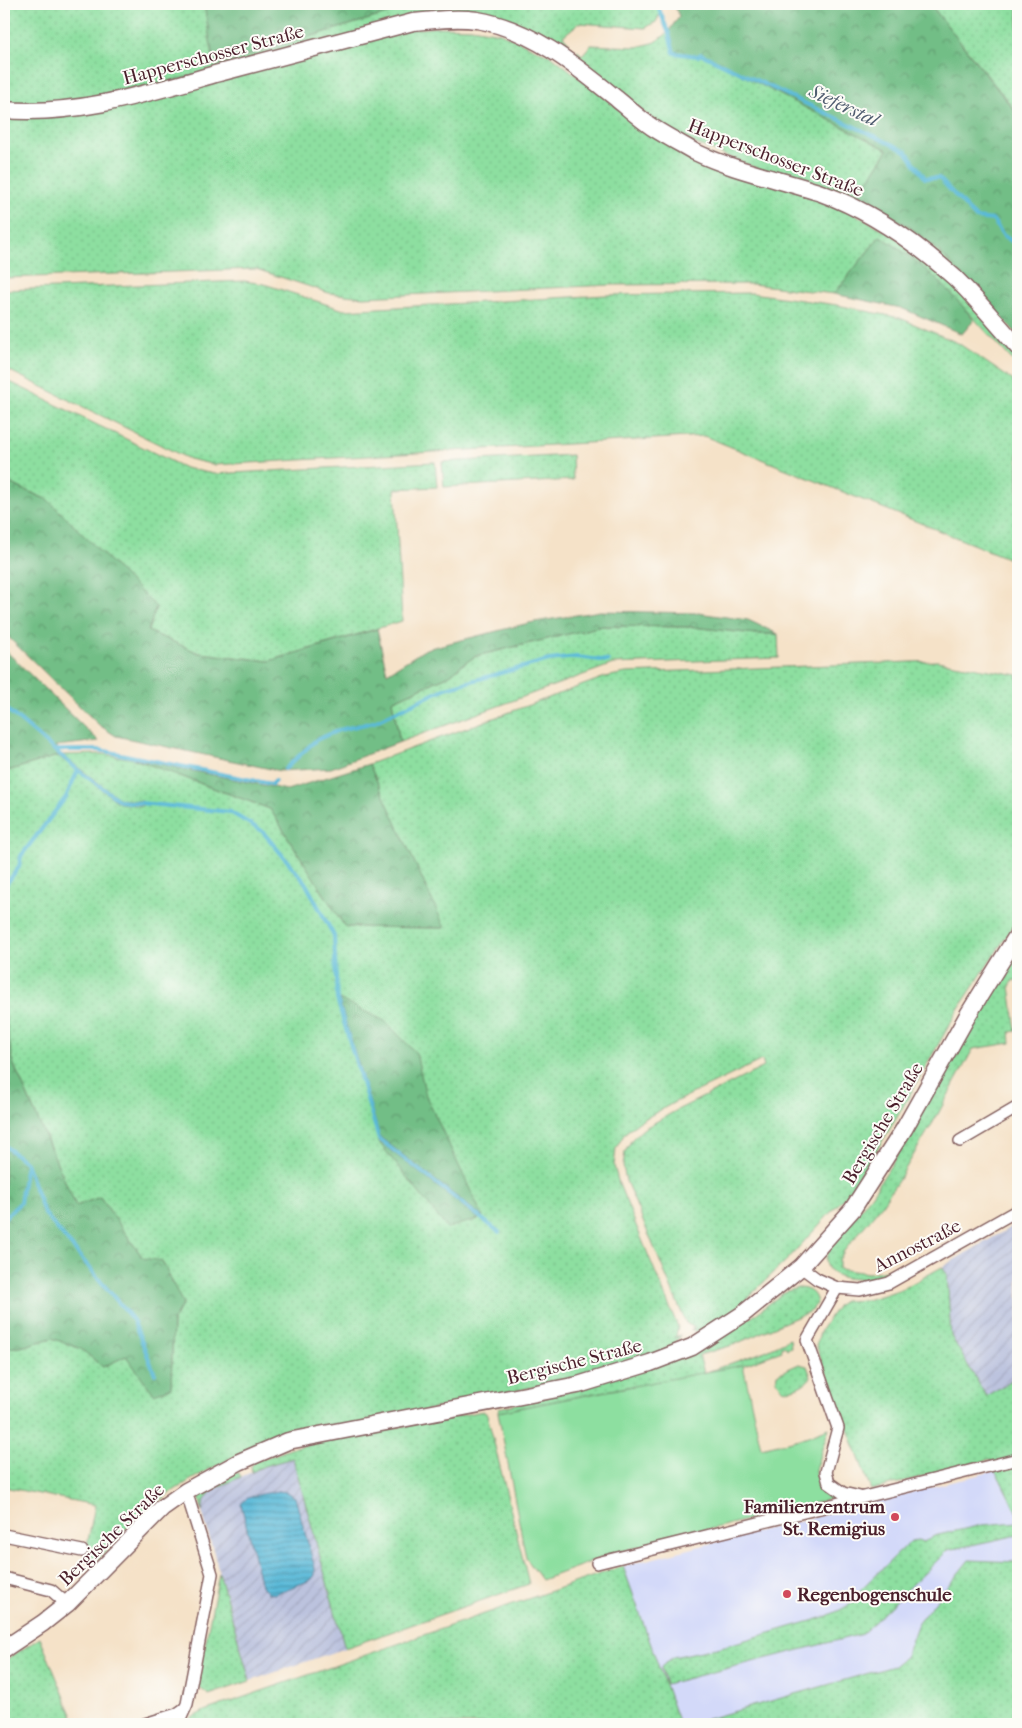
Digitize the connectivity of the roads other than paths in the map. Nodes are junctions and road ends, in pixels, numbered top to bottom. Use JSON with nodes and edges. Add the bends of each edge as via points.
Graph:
{"nodes":[{"id":1,"x":4,"y":110,"type":"edge"},
{"id":2,"x":1018,"y":347,"type":"edge"},
{"id":3,"x":1018,"y":934,"type":"edge"},
{"id":4,"x":1018,"y":1107,"type":"edge"},
{"id":5,"x":960,"y":1141,"type":"dead end"},
{"id":6,"x":1018,"y":1210,"type":"edge"},
{"id":7,"x":801,"y":1267,"type":"junction"},
{"id":8,"x":838,"y":1288,"type":"junction"},
{"id":9,"x":1018,"y":1459,"type":"edge"},
{"id":10,"x":186,"y":1491,"type":"junction"},
{"id":11,"x":861,"y":1498,"type":"junction"},
{"id":12,"x":4,"y":1535,"type":"edge"},
{"id":13,"x":82,"y":1551,"type":"dead end"},
{"id":14,"x":597,"y":1563,"type":"dead end"},
{"id":15,"x":4,"y":1578,"type":"edge"},
{"id":16,"x":67,"y":1604,"type":"junction"},
{"id":17,"x":4,"y":1649,"type":"edge"},
{"id":18,"x":184,"y":1709,"type":"junction"},
{"id":19,"x":145,"y":1724,"type":"edge"},
{"id":20,"x":178,"y":1724,"type":"edge"}],
"edges":[{"from":1,"to":2,"type":"main road","name":"Happerschosser Straße","via":[[65,110],[118,101],[413,22],[477,20],[505,27],[562,56],[651,127],[696,152],[822,194],[887,225],[955,278]]},
{"from":3,"to":7,"type":"main road","name":"Bergische Straße","via":[[904,1129],[852,1210]]},
{"from":4,"to":5,"type":"street"},
{"from":6,"to":8,"type":"street","name":"Annostraße","via":[[889,1283],[860,1290]]},
{"from":7,"to":8,"type":"street","name":"Annostraße","via":[[817,1279]]},
{"from":7,"to":10,"type":"main road","name":"Bergische Straße","via":[[743,1314],[692,1347],[650,1364],[578,1385],[288,1441],[239,1462]]},
{"from":8,"to":11,"type":"street","via":[[807,1340],[838,1428],[826,1472],[828,1484]]},
{"from":9,"to":11,"type":"street"},
{"from":10,"to":16,"type":"main road","name":"Bergische Straße","via":[[162,1508]]},
{"from":10,"to":18,"type":"street","via":[[212,1574]]},
{"from":11,"to":14,"type":"street"},
{"from":12,"to":13,"type":"street"},
{"from":15,"to":16,"type":"street","via":[[51,1590]]},
{"from":16,"to":17,"type":"main road","name":"Bergische Straße"},
{"from":18,"to":19,"type":"street"},
{"from":18,"to":20,"type":"street"}]}
